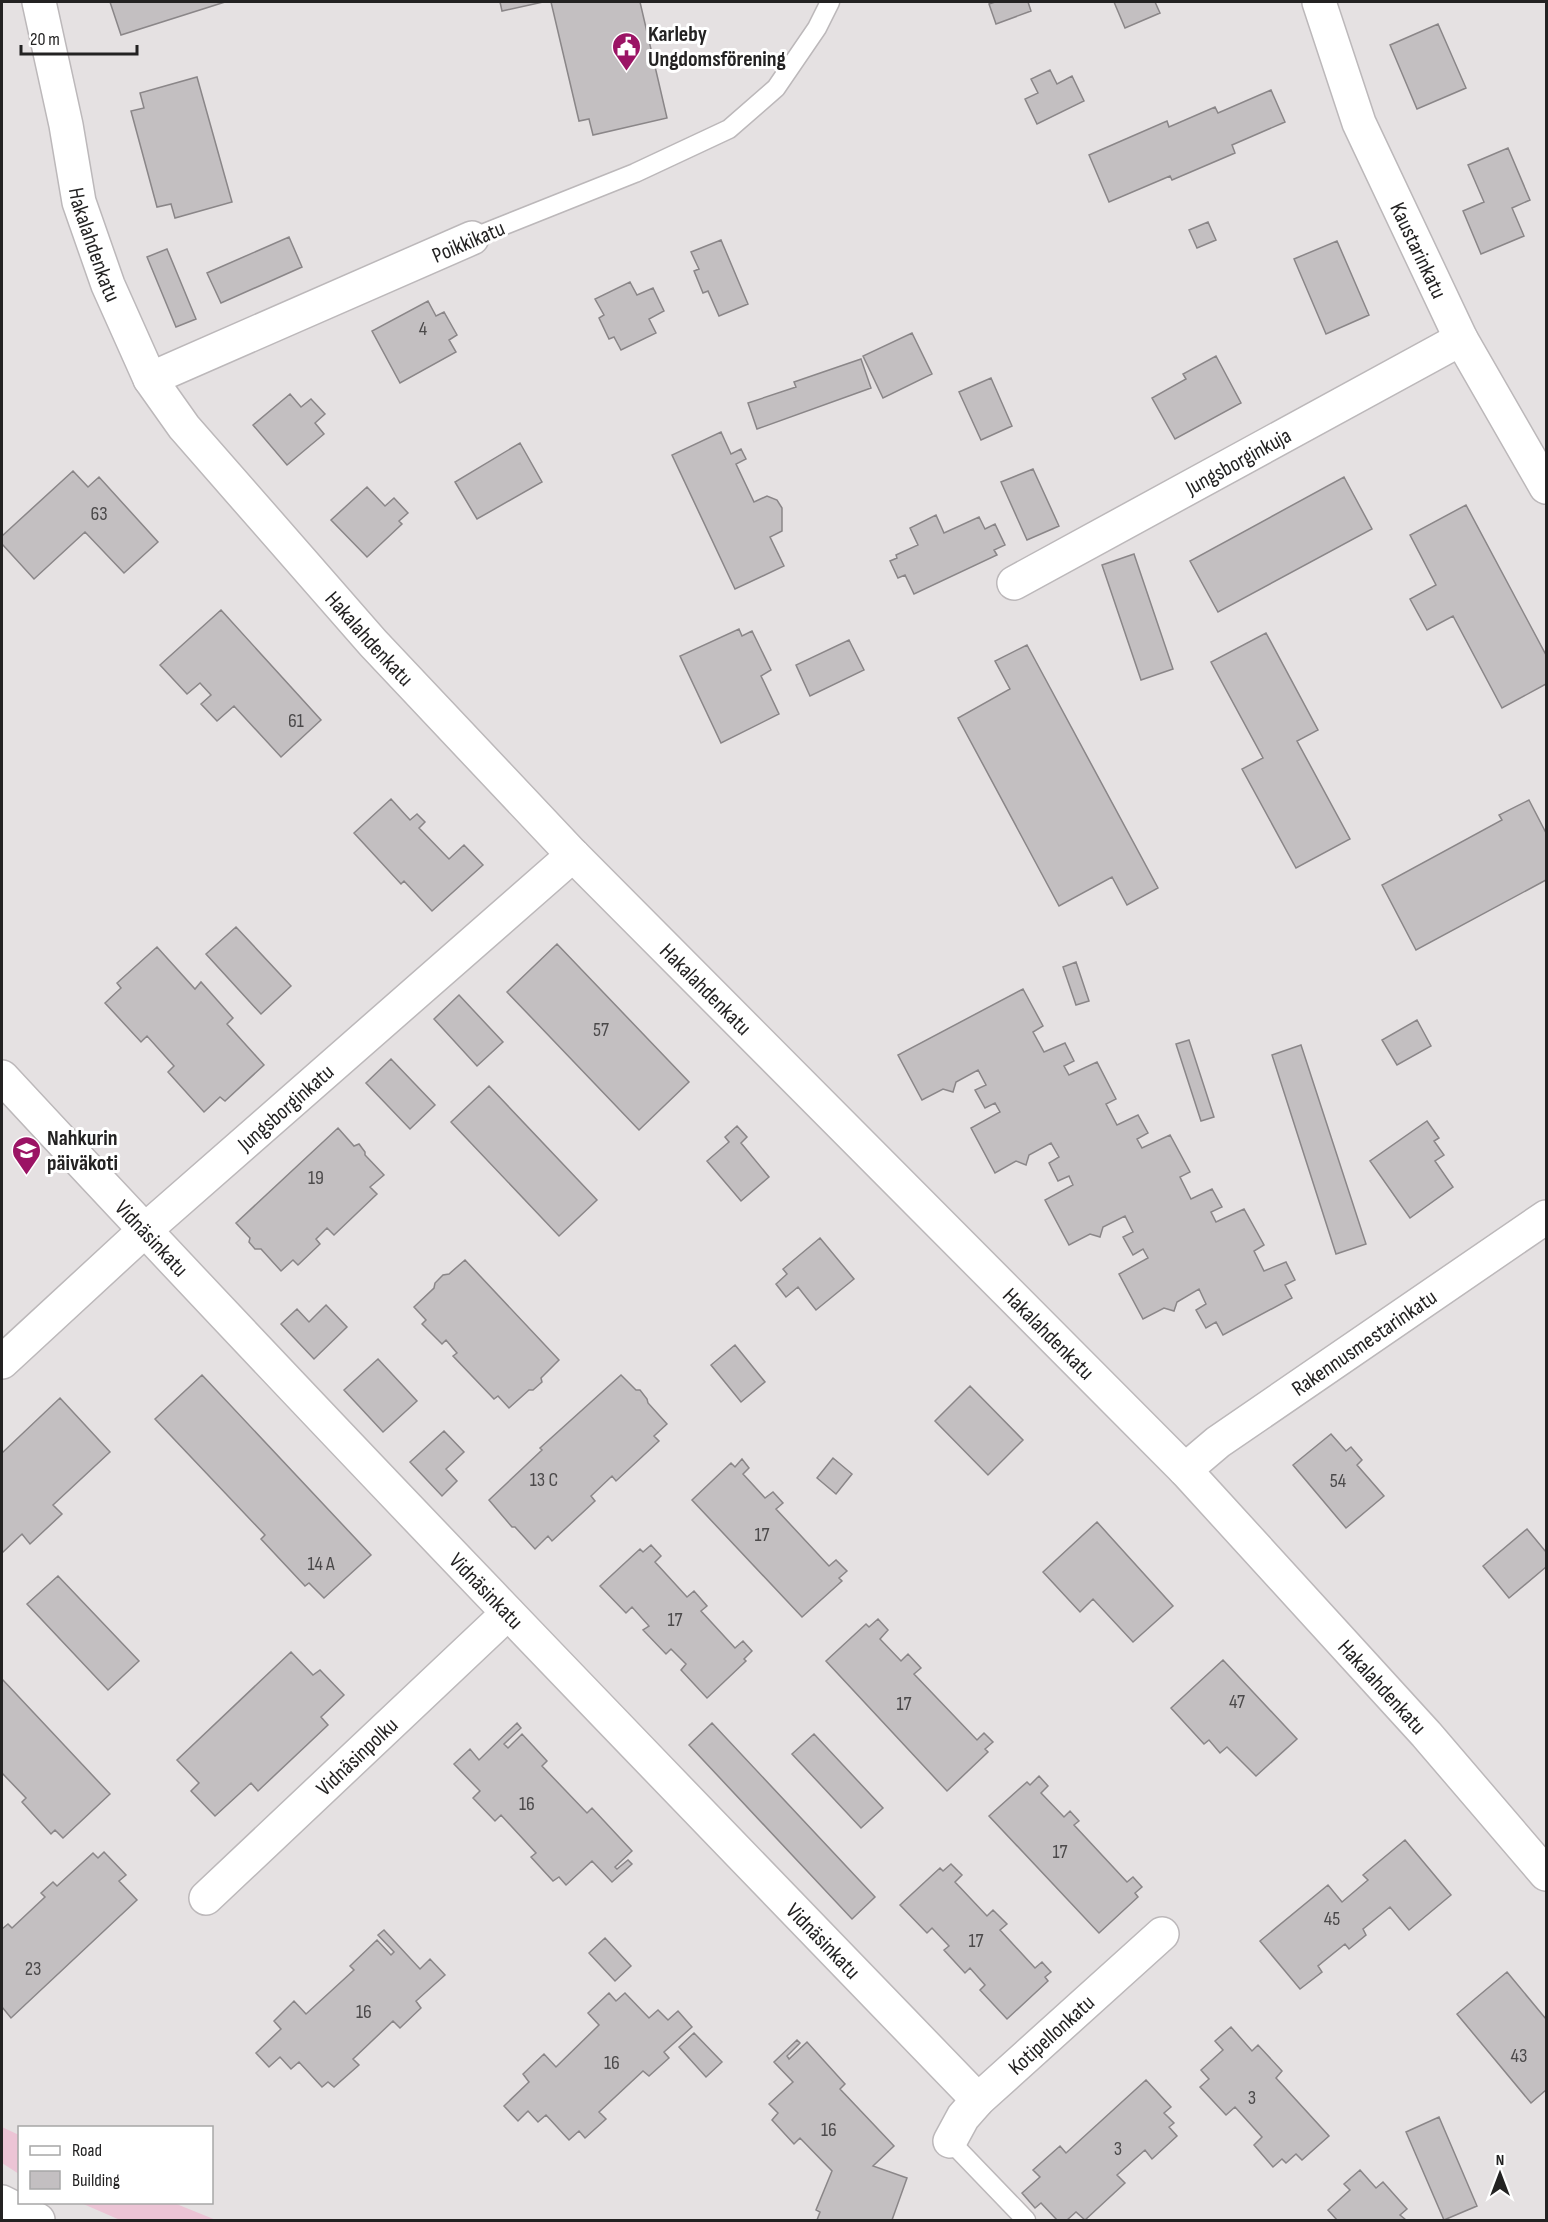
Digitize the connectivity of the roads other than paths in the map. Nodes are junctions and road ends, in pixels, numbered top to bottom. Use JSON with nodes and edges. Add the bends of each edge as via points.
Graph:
{"nodes":[{"id":1,"x":39,"y":2,"type":"edge"},
{"id":2,"x":830,"y":2,"type":"edge"},
{"id":3,"x":1319,"y":2,"type":"edge"},
{"id":4,"x":472,"y":238,"type":"joint"},
{"id":5,"x":1461,"y":339,"type":"junction"},
{"id":6,"x":150,"y":380,"type":"junction"},
{"id":7,"x":1546,"y":487,"type":"edge"},
{"id":8,"x":1014,"y":582,"type":"dead end"},
{"id":9,"x":573,"y":855,"type":"junction"},
{"id":10,"x":2,"y":1077,"type":"edge"},
{"id":11,"x":1546,"y":1217,"type":"edge"},
{"id":12,"x":144,"y":1230,"type":"junction"},
{"id":13,"x":2,"y":1362,"type":"edge"},
{"id":14,"x":1185,"y":1470,"type":"junction"},
{"id":15,"x":508,"y":1613,"type":"junction"},
{"id":16,"x":1546,"y":1874,"type":"edge"},
{"id":17,"x":206,"y":1898,"type":"dead end"},
{"id":18,"x":1162,"y":1934,"type":"dead end"},
{"id":19,"x":978,"y":2100,"type":"junction"},
{"id":20,"x":950,"y":2141,"type":"joint"},
{"id":21,"x":2,"y":2202,"type":"edge"},
{"id":22,"x":38,"y":2220,"type":"edge"},
{"id":23,"x":1026,"y":2220,"type":"edge"}],
"edges":[{"from":1,"to":6,"type":"street","name":"Hakalahdenkatu","via":[[79,202],[108,285]]},
{"from":2,"to":4,"type":"lane","name":"Poikkikatu","via":[[776,88],[729,129],[635,173]]},
{"from":3,"to":5,"type":"street","name":"Kaustarinkatu","via":[[1359,123]]},
{"from":4,"to":6,"type":"street","name":"Poikkikatu"},
{"from":5,"to":7,"type":"street","name":"Kaustarinkatu"},
{"from":5,"to":8,"type":"street","name":"Jungsborginkuja"},
{"from":6,"to":9,"type":"street","name":"Hakalahdenkatu","via":[[184,427],[373,643]]},
{"from":9,"to":12,"type":"street","name":"Jungsborginkatu"},
{"from":9,"to":14,"type":"street","name":"Hakalahdenkatu"},
{"from":10,"to":12,"type":"street","name":"Vidnäsinkatu"},
{"from":11,"to":14,"type":"street","name":"Rakennusmestarinkatu","via":[[1218,1442]]},
{"from":12,"to":13,"type":"street","name":"Jungsborginkatu"},
{"from":12,"to":15,"type":"street","name":"Vidnäsinkatu"},
{"from":14,"to":16,"type":"street","name":"Hakalahdenkatu","via":[[1426,1734]]},
{"from":15,"to":17,"type":"street","name":"Vidnäsinpolku"},
{"from":15,"to":19,"type":"street","name":"Vidnäsinkatu"},
{"from":18,"to":19,"type":"street","name":"Kotipellonkatu"},
{"from":19,"to":20,"type":"street","name":"Kotipellonkatu"},
{"from":20,"to":23,"type":"lane"},
{"from":21,"to":22,"type":"street"}]}
